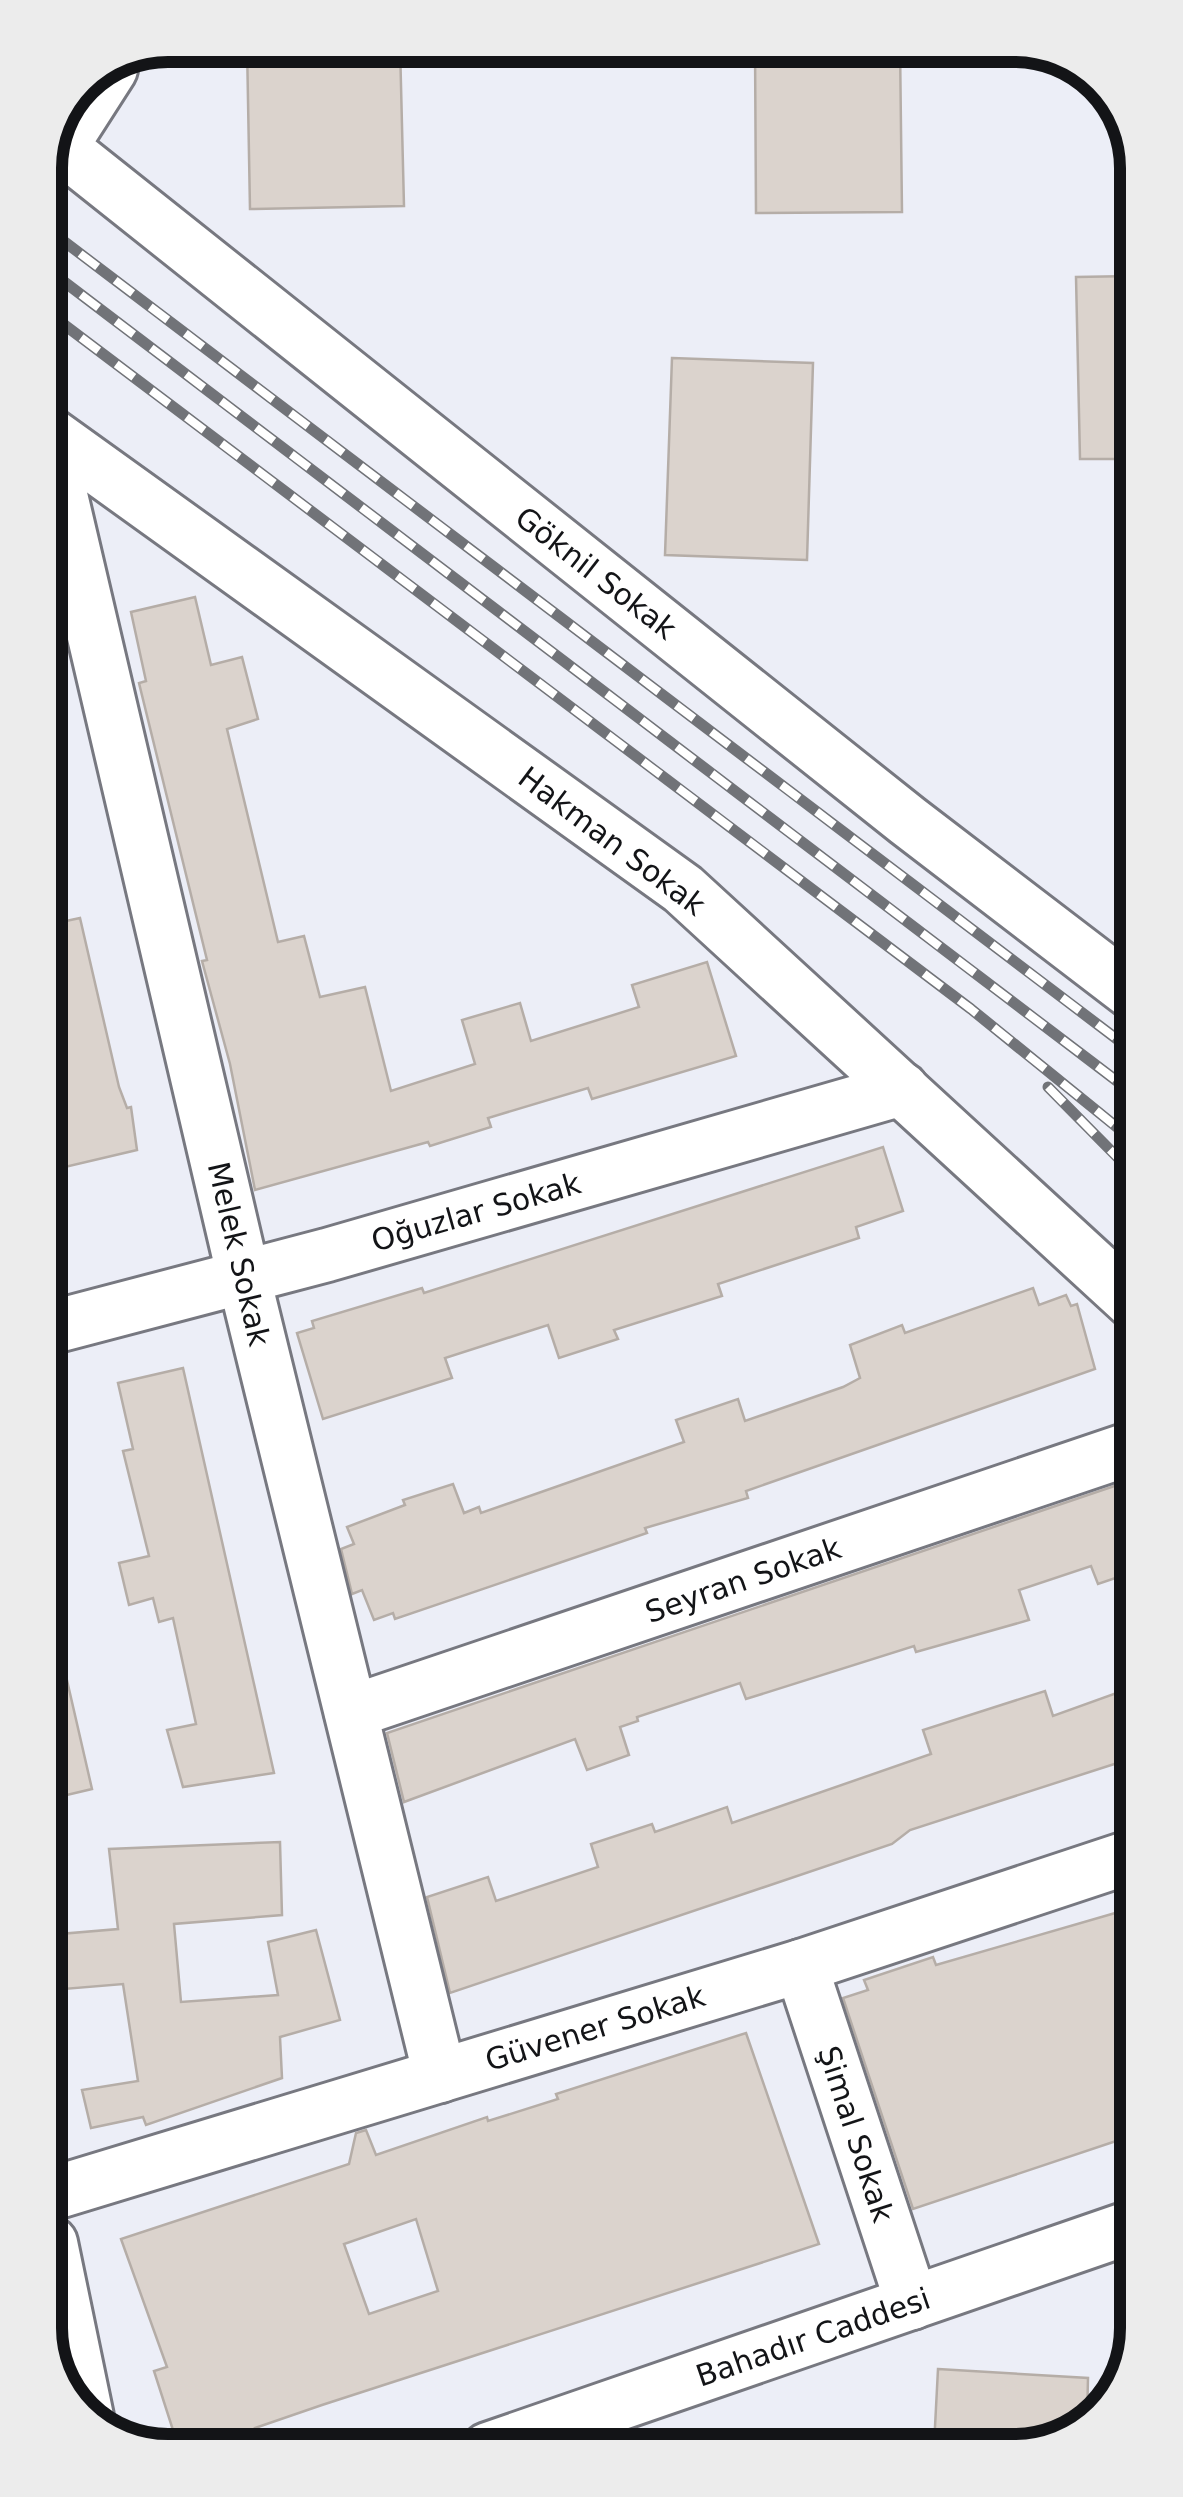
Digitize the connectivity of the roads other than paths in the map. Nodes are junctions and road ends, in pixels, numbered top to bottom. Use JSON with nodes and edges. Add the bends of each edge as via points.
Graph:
{"nodes":[{"id":1,"x":97,"y":90,"type":"edge"},
{"id":2,"x":68,"y":136,"type":"edge"},
{"id":3,"x":65,"y":150,"type":"edge"},
{"id":4,"x":63,"y":443,"type":"edge"},
{"id":5,"x":63,"y":503,"type":"edge"},
{"id":6,"x":1120,"y":983,"type":"edge"},
{"id":7,"x":902,"y":1089,"type":"junction"},
{"id":8,"x":244,"y":1278,"type":"junction"},
{"id":9,"x":1120,"y":1290,"type":"edge"},
{"id":10,"x":62,"y":1325,"type":"edge"},
{"id":11,"x":1120,"y":1452,"type":"edge"},
{"id":12,"x":350,"y":1712,"type":"junction"},
{"id":13,"x":1120,"y":1860,"type":"edge"},
{"id":14,"x":800,"y":1966,"type":"junction"},
{"id":15,"x":440,"y":2076,"type":"junction"},
{"id":16,"x":62,"y":2191,"type":"edge"},
{"id":17,"x":1120,"y":2230,"type":"edge"},
{"id":18,"x":62,"y":2297,"type":"edge"},
{"id":19,"x":912,"y":2303,"type":"junction"},
{"id":20,"x":81,"y":2388,"type":"edge"},
{"id":21,"x":538,"y":2434,"type":"edge"}],
"edges":[{"from":1,"to":2,"type":"street","name":"Göknil Sokak"},
{"from":3,"to":6,"type":"street","name":"Göknil Sokak"},
{"from":4,"to":7,"type":"street","name":"Hakman Sokak","via":[[683,889]]},
{"from":5,"to":8,"type":"street","name":"Melek Sokak"},
{"from":7,"to":8,"type":"street","name":"Oğuzlar Sokak"},
{"from":7,"to":9,"type":"street","name":"Hakman Sokak"},
{"from":8,"to":10,"type":"street","name":"Oğuzlar Sokak"},
{"from":8,"to":12,"type":"street","name":"Melek Sokak"},
{"from":11,"to":12,"type":"street","name":"Seyran Sokak"},
{"from":12,"to":15,"type":"street","name":"Melek Sokak"},
{"from":13,"to":14,"type":"street","name":"Güvener Sokak"},
{"from":14,"to":15,"type":"street","name":"Güvener Sokak"},
{"from":14,"to":19,"type":"street","name":"Şimal Sokak"},
{"from":15,"to":16,"type":"street","name":"Güvener Sokak"},
{"from":17,"to":19,"type":"street","name":"Bahadır Caddesi"},
{"from":18,"to":20,"type":"street"},
{"from":19,"to":21,"type":"street","name":"Bahadır Caddesi"}]}
